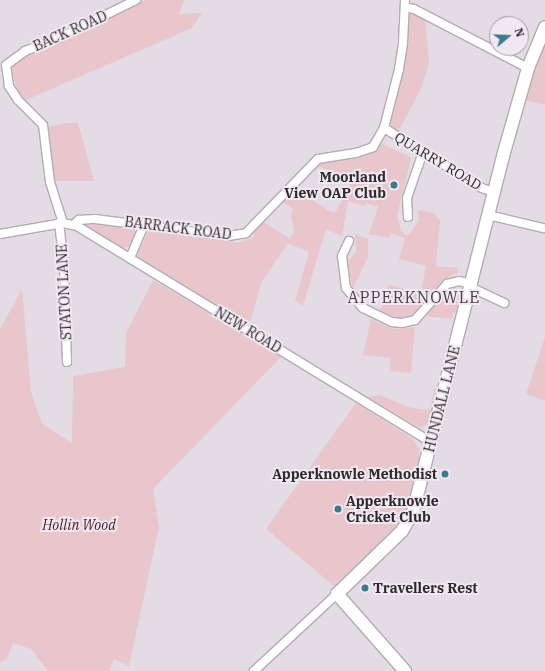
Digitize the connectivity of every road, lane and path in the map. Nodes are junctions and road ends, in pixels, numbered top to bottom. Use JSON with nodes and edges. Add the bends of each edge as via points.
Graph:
{"nodes":[{"id":1,"x":136,"y":0,"type":"edge"},
{"id":2,"x":405,"y":3,"type":"edge"},
{"id":3,"x":545,"y":26,"type":"edge"},
{"id":4,"x":6,"y":65,"type":"joint"},
{"id":5,"x":528,"y":68,"type":"junction"},
{"id":6,"x":384,"y":128,"type":"junction"},
{"id":7,"x":423,"y":152,"type":"junction"},
{"id":8,"x":493,"y":192,"type":"junction"},
{"id":9,"x":488,"y":215,"type":"junction"},
{"id":10,"x":408,"y":217,"type":"dead end"},
{"id":11,"x":61,"y":223,"type":"junction"},
{"id":12,"x":145,"y":223,"type":"junction"},
{"id":13,"x":73,"y":225,"type":"junction"},
{"id":14,"x":543,"y":228,"type":"dead end"},
{"id":15,"x":0,"y":234,"type":"edge"},
{"id":16,"x":349,"y":246,"type":"dead end"},
{"id":17,"x":130,"y":258,"type":"junction"},
{"id":18,"x":470,"y":285,"type":"junction"},
{"id":19,"x":505,"y":303,"type":"dead end"},
{"id":20,"x":67,"y":362,"type":"dead end"},
{"id":21,"x":431,"y":442,"type":"junction"},
{"id":22,"x":337,"y":594,"type":"junction"},
{"id":23,"x":254,"y":671,"type":"edge"},
{"id":24,"x":405,"y":671,"type":"edge"}],
"edges":[{"from":1,"to":4,"type":"street","name":"BACK ROAD","via":[[61,37],[25,51]]},
{"from":2,"to":5,"type":"street"},
{"from":2,"to":6,"type":"street","name":"BARRACK ROAD","via":[[403,43]]},
{"from":3,"to":5,"type":"street","name":"HUNDALL LANE"},
{"from":4,"to":11,"type":"street","name":"STATON LANE","via":[[9,86],[18,100],[43,125],[50,182]]},
{"from":5,"to":8,"type":"street","name":"HUNDALL LANE"},
{"from":6,"to":7,"type":"street","name":"QUARRY ROAD"},
{"from":6,"to":12,"type":"street","name":"BARRACK ROAD","via":[[378,141],[366,151],[318,159],[246,233],[228,236]]},
{"from":7,"to":8,"type":"street","name":"QUARRY ROAD"},
{"from":7,"to":10,"type":"street","via":[[407,198]]},
{"from":8,"to":9,"type":"street","name":"HUNDALL LANE"},
{"from":9,"to":14,"type":"street"},
{"from":9,"to":18,"type":"street","name":"HUNDALL LANE"},
{"from":11,"to":13,"type":"street","name":"NEW ROAD"},
{"from":11,"to":15,"type":"street"},
{"from":11,"to":20,"type":"street","name":"STATON LANE"},
{"from":12,"to":13,"type":"street","name":"BARRACK ROAD","via":[[95,219],[79,220]]},
{"from":12,"to":17,"type":"street"},
{"from":13,"to":17,"type":"street","name":"NEW ROAD"},
{"from":16,"to":18,"type":"street","via":[[341,265],[346,288],[364,308],[392,322],[415,320],[447,284],[459,281]]},
{"from":17,"to":21,"type":"street","name":"NEW ROAD"},
{"from":18,"to":19,"type":"street"},
{"from":18,"to":21,"type":"street","name":"HUNDALL LANE"},
{"from":21,"to":22,"type":"street","name":"HUNDALL LANE","via":[[408,524]]},
{"from":22,"to":23,"type":"street","name":"HUNDALL LANE"},
{"from":22,"to":24,"type":"street"}]}
